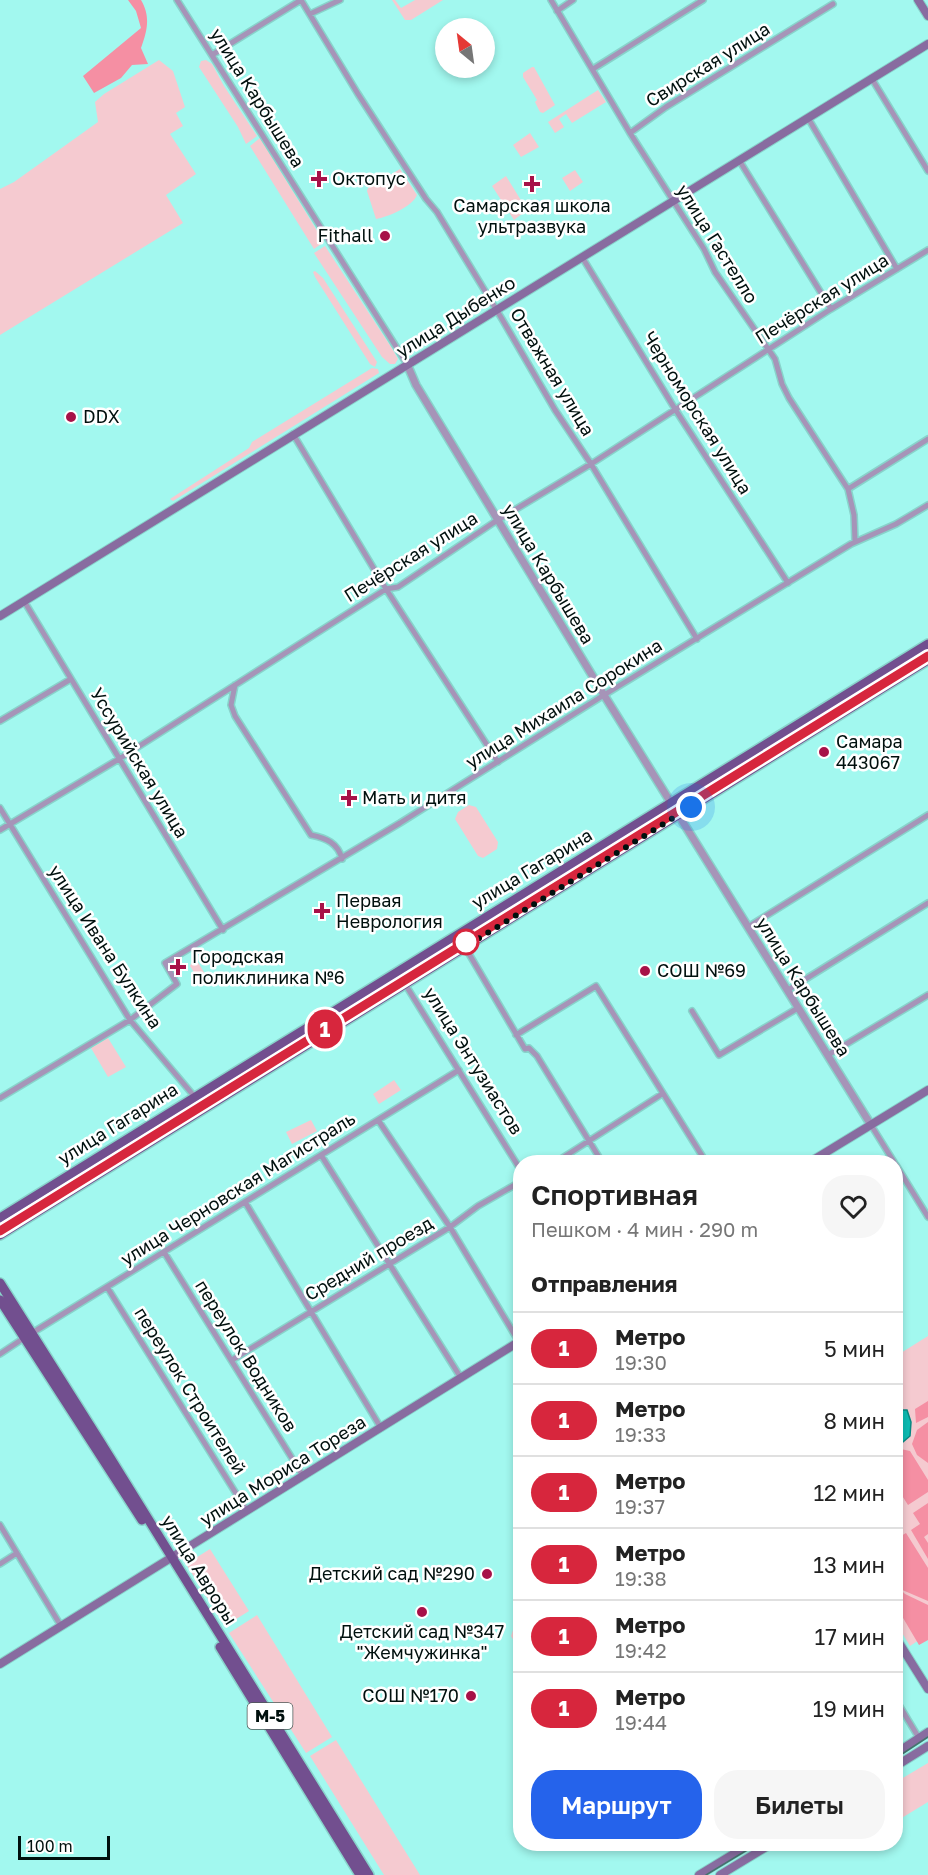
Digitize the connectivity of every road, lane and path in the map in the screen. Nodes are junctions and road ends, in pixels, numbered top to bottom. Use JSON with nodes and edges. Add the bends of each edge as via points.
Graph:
{"nodes":[{"id":1,"x":178,"y":0,"type":"edge"},
{"id":2,"x":301,"y":0,"type":"edge"},
{"id":3,"x":340,"y":0,"type":"edge"},
{"id":4,"x":551,"y":0,"type":"edge"},
{"id":5,"x":573,"y":0,"type":"edge"},
{"id":6,"x":703,"y":0,"type":"edge"},
{"id":7,"x":918,"y":0,"type":"edge"},
{"id":8,"x":833,"y":4,"type":"dead end"},
{"id":9,"x":557,"y":10,"type":"junction"},
{"id":10,"x":309,"y":15,"type":"junction"},
{"id":11,"x":928,"y":16,"type":"edge"},
{"id":12,"x":928,"y":45,"type":"edge"},
{"id":13,"x":212,"y":55,"type":"junction"},
{"id":14,"x":592,"y":69,"type":"junction"},
{"id":15,"x":872,"y":79,"type":"junction"},
{"id":16,"x":808,"y":118,"type":"junction"},
{"id":17,"x":630,"y":133,"type":"junction"},
{"id":18,"x":740,"y":160,"type":"junction"},
{"id":19,"x":928,"y":171,"type":"edge"},
{"id":20,"x":672,"y":201,"type":"junction"},
{"id":21,"x":928,"y":250,"type":"edge"},
{"id":22,"x":582,"y":257,"type":"junction"},
{"id":23,"x":897,"y":269,"type":"junction"},
{"id":24,"x":496,"y":309,"type":"junction"},
{"id":25,"x":831,"y":309,"type":"junction"},
{"id":26,"x":769,"y":350,"type":"junction"},
{"id":27,"x":407,"y":364,"type":"junction"},
{"id":28,"x":675,"y":409,"type":"junction"},
{"id":29,"x":293,"y":434,"type":"junction"},
{"id":30,"x":928,"y":439,"type":"edge"},
{"id":31,"x":591,"y":464,"type":"junction"},
{"id":32,"x":848,"y":489,"type":"junction"},
{"id":33,"x":928,"y":505,"type":"edge"},
{"id":34,"x":498,"y":520,"type":"junction"},
{"id":35,"x":855,"y":541,"type":"junction"},
{"id":36,"x":788,"y":583,"type":"junction"},
{"id":37,"x":386,"y":589,"type":"junction"},
{"id":38,"x":24,"y":601,"type":"junction"},
{"id":39,"x":0,"y":616,"type":"edge"},
{"id":40,"x":697,"y":639,"type":"junction"},
{"id":41,"x":928,"y":644,"type":"edge"},
{"id":42,"x":928,"y":660,"type":"edge"},
{"id":43,"x":70,"y":679,"type":"junction"},
{"id":44,"x":235,"y":685,"type":"junction"},
{"id":45,"x":604,"y":695,"type":"junction"},
{"id":46,"x":0,"y":722,"type":"edge"},
{"id":47,"x":119,"y":759,"type":"junction"},
{"id":48,"x":498,"y":762,"type":"junction"},
{"id":49,"x":695,"y":787,"type":"junction"},
{"id":50,"x":703,"y":799,"type":"junction"},
{"id":51,"x":671,"y":803,"type":"junction"},
{"id":52,"x":0,"y":808,"type":"edge"},
{"id":53,"x":678,"y":814,"type":"junction"},
{"id":54,"x":928,"y":815,"type":"edge"},
{"id":55,"x":10,"y":824,"type":"junction"},
{"id":56,"x":0,"y":830,"type":"edge"},
{"id":57,"x":342,"y":859,"type":"junction"},
{"id":58,"x":928,"y":903,"type":"edge"},
{"id":59,"x":748,"y":927,"type":"junction"},
{"id":60,"x":223,"y":930,"type":"junction"},
{"id":61,"x":465,"y":947,"type":"junction"},
{"id":62,"x":397,"y":971,"type":"junction"},
{"id":63,"x":405,"y":984,"type":"junction"},
{"id":64,"x":788,"y":990,"type":"junction"},
{"id":65,"x":928,"y":995,"type":"edge"},
{"id":66,"x":798,"y":1008,"type":"junction"},
{"id":67,"x":692,"y":1011,"type":"dead end"},
{"id":68,"x":130,"y":1020,"type":"junction"},
{"id":69,"x":516,"y":1035,"type":"junction"},
{"id":70,"x":828,"y":1055,"type":"junction"},
{"id":71,"x":459,"y":1070,"type":"junction"},
{"id":72,"x":928,"y":1090,"type":"edge"},
{"id":73,"x":662,"y":1094,"type":"junction"},
{"id":74,"x":194,"y":1096,"type":"junction"},
{"id":75,"x":0,"y":1098,"type":"edge"},
{"id":76,"x":378,"y":1120,"type":"junction"},
{"id":77,"x":871,"y":1125,"type":"junction"},
{"id":78,"x":589,"y":1142,"type":"junction"},
{"id":79,"x":321,"y":1155,"type":"junction"},
{"id":80,"x":568,"y":1155,"type":"edge"},
{"id":81,"x":597,"y":1155,"type":"edge"},
{"id":82,"x":701,"y":1155,"type":"edge"},
{"id":83,"x":822,"y":1155,"type":"edge"},
{"id":84,"x":889,"y":1155,"type":"edge"},
{"id":85,"x":513,"y":1158,"type":"edge"},
{"id":86,"x":903,"y":1177,"type":"edge"},
{"id":87,"x":513,"y":1186,"type":"edge"},
{"id":88,"x":245,"y":1202,"type":"junction"},
{"id":89,"x":928,"y":1217,"type":"edge"},
{"id":90,"x":0,"y":1218,"type":"edge"},
{"id":91,"x":450,"y":1227,"type":"junction"},
{"id":92,"x":0,"y":1235,"type":"edge"},
{"id":93,"x":164,"y":1252,"type":"junction"},
{"id":94,"x":390,"y":1264,"type":"junction"},
{"id":95,"x":0,"y":1283,"type":"edge"},
{"id":96,"x":107,"y":1287,"type":"junction"},
{"id":97,"x":0,"y":1300,"type":"edge"},
{"id":98,"x":310,"y":1311,"type":"junction"},
{"id":99,"x":513,"y":1330,"type":"edge"},
{"id":100,"x":28,"y":1336,"type":"junction"},
{"id":101,"x":513,"y":1346,"type":"edge"},
{"id":102,"x":0,"y":1354,"type":"edge"},
{"id":103,"x":232,"y":1360,"type":"junction"},
{"id":104,"x":461,"y":1378,"type":"junction"},
{"id":105,"x":381,"y":1428,"type":"junction"},
{"id":106,"x":303,"y":1476,"type":"junction"},
{"id":107,"x":247,"y":1511,"type":"junction"},
{"id":108,"x":0,"y":1525,"type":"edge"},
{"id":109,"x":17,"y":1553,"type":"junction"},
{"id":110,"x":170,"y":1559,"type":"junction"},
{"id":111,"x":0,"y":1564,"type":"edge"},
{"id":112,"x":62,"y":1626,"type":"junction"},
{"id":113,"x":903,"y":1649,"type":"edge"},
{"id":114,"x":0,"y":1664,"type":"edge"},
{"id":115,"x":928,"y":1689,"type":"edge"},
{"id":116,"x":903,"y":1712,"type":"edge"},
{"id":117,"x":928,"y":1732,"type":"edge"},
{"id":118,"x":919,"y":1738,"type":"junction"},
{"id":119,"x":928,"y":1746,"type":"edge"},
{"id":120,"x":903,"y":1748,"type":"edge"},
{"id":121,"x":903,"y":1762,"type":"edge"},
{"id":122,"x":738,"y":1851,"type":"edge"},
{"id":123,"x":759,"y":1851,"type":"edge"},
{"id":124,"x":360,"y":1875,"type":"edge"},
{"id":125,"x":369,"y":1875,"type":"edge"},
{"id":126,"x":699,"y":1875,"type":"edge"},
{"id":127,"x":720,"y":1875,"type":"edge"}],
"edges":[{"from":1,"to":13,"type":"street","name":"улица Карбышева"},
{"from":2,"to":10,"type":"street","name":"Отважная улица"},
{"from":2,"to":13,"type":"street"},
{"from":3,"to":10,"type":"street"},
{"from":4,"to":9,"type":"street","name":"улица Гастелло"},
{"from":5,"to":9,"type":"street"},
{"from":6,"to":14,"type":"street"},
{"from":7,"to":11,"type":"main road"},
{"from":8,"to":17,"type":"street","name":"Свирская улица"},
{"from":9,"to":14,"type":"street","name":"улица Гастелло"},
{"from":10,"to":24,"type":"street","name":"Отважная улица"},
{"from":12,"to":15,"type":"main road","name":"улица Дыбенко"},
{"from":13,"to":27,"type":"street","name":"улица Карбышева"},
{"from":14,"to":17,"type":"street","name":"улица Гастелло"},
{"from":15,"to":16,"type":"main road","name":"улица Дыбенко"},
{"from":15,"to":19,"type":"street"},
{"from":16,"to":18,"type":"main road","name":"улица Дыбенко"},
{"from":16,"to":23,"type":"street"},
{"from":17,"to":20,"type":"street","name":"улица Гастелло"},
{"from":18,"to":20,"type":"main road","name":"улица Дыбенко"},
{"from":18,"to":25,"type":"street"},
{"from":20,"to":22,"type":"main road","name":"улица Дыбенко"},
{"from":20,"to":26,"type":"street","name":"улица Гастелло"},
{"from":21,"to":23,"type":"street","name":"Печёрская улица"},
{"from":22,"to":24,"type":"main road","name":"улица Дыбенко"},
{"from":22,"to":28,"type":"street","name":"Черноморская улица"},
{"from":23,"to":25,"type":"street","name":"Печёрская улица"},
{"from":24,"to":27,"type":"main road","name":"улица Дыбенко"},
{"from":24,"to":31,"type":"street","name":"Отважная улица"},
{"from":25,"to":26,"type":"street","name":"Печёрская улица"},
{"from":26,"to":28,"type":"street","name":"Печёрская улица"},
{"from":26,"to":32,"type":"street","name":"улица Гастелло","via":[[789,398]]},
{"from":27,"to":29,"type":"main road","name":"улица Дыбенко"},
{"from":27,"to":34,"type":"street","name":"улица Карбышева"},
{"from":28,"to":31,"type":"street","name":"Печёрская улица"},
{"from":28,"to":36,"type":"street","name":"Черноморская улица"},
{"from":29,"to":37,"type":"street"},
{"from":29,"to":38,"type":"main road","name":"улица Дыбенко"},
{"from":30,"to":32,"type":"street"},
{"from":31,"to":34,"type":"street","name":"Печёрская улица"},
{"from":31,"to":40,"type":"street","name":"Отважная улица"},
{"from":32,"to":35,"type":"street","name":"улица Гастелло","via":[[855,515]]},
{"from":33,"to":35,"type":"street","name":"улица Михаила Сорокина"},
{"from":34,"to":37,"type":"street","name":"Печёрская улица","via":[[398,587]]},
{"from":34,"to":45,"type":"street","name":"улица Карбышева"},
{"from":35,"to":36,"type":"street","name":"улица Михаила Сорокина"},
{"from":36,"to":40,"type":"street","name":"улица Михаила Сорокина"},
{"from":37,"to":44,"type":"street","name":"Печёрская улица"},
{"from":37,"to":48,"type":"street"},
{"from":38,"to":39,"type":"main road","name":"улица Дыбенко"},
{"from":38,"to":43,"type":"street","name":"Уссурийская улица"},
{"from":40,"to":45,"type":"street","name":"улица Михаила Сорокина"},
{"from":41,"to":49,"type":"main road","name":"улица Гагарина"},
{"from":42,"to":50,"type":"main road","name":"улица Гагарина"},
{"from":43,"to":46,"type":"street"},
{"from":43,"to":47,"type":"street","name":"Уссурийская улица"},
{"from":44,"to":47,"type":"street","name":"Печёрская улица"},
{"from":44,"to":57,"type":"street","via":[[231,705],[235,716],[311,835],[335,845]]},
{"from":45,"to":48,"type":"street","name":"улица Михаила Сорокина"},
{"from":45,"to":51,"type":"street","name":"улица Карбышева"},
{"from":47,"to":55,"type":"street","name":"Печёрская улица"},
{"from":47,"to":60,"type":"street","name":"Уссурийская улица"},
{"from":48,"to":57,"type":"street","name":"улица Михаила Сорокина"},
{"from":49,"to":50,"type":"main road"},
{"from":49,"to":51,"type":"main road","name":"улица Гагарина"},
{"from":50,"to":53,"type":"main road","name":"улица Гагарина"},
{"from":51,"to":53,"type":"street","name":"улица Карбышева"},
{"from":51,"to":62,"type":"main road","name":"улица Гагарина"},
{"from":52,"to":55,"type":"street","name":"улица Ивана Булкина"},
{"from":53,"to":59,"type":"street","name":"улица Карбышева"},
{"from":53,"to":61,"type":"main road","name":"улица Гагарина"},
{"from":54,"to":59,"type":"street"},
{"from":55,"to":56,"type":"street","name":"Печёрская улица"},
{"from":55,"to":68,"type":"street","name":"улица Ивана Булкина"},
{"from":57,"to":60,"type":"street","name":"улица Михаила Сорокина"},
{"from":58,"to":64,"type":"street"},
{"from":59,"to":64,"type":"street","name":"улица Карбышева"},
{"from":60,"to":68,"type":"street","name":"улица Михаила Сорокина","via":[[165,963],[177,984]]},
{"from":61,"to":63,"type":"main road","name":"улица Гагарина"},
{"from":61,"to":69,"type":"street"},
{"from":62,"to":63,"type":"main road","name":"улица Энтузиастов"},
{"from":62,"to":74,"type":"main road","name":"улица Гагарина"},
{"from":63,"to":71,"type":"street","name":"улица Энтузиастов"},
{"from":63,"to":92,"type":"main road","name":"улица Гагарина"},
{"from":64,"to":66,"type":"street","name":"улица Карбышева"},
{"from":65,"to":70,"type":"street"},
{"from":66,"to":67,"type":"street","via":[[719,1055]]},
{"from":66,"to":70,"type":"street","name":"улица Карбышева"},
{"from":68,"to":74,"type":"street","name":"улица Ивана Булкина"},
{"from":68,"to":75,"type":"street"},
{"from":69,"to":73,"type":"street","via":[[596,986]]},
{"from":69,"to":78,"type":"street","via":[[525,1049],[537,1056]]},
{"from":70,"to":77,"type":"street","name":"улица Карбышева"},
{"from":71,"to":76,"type":"street","name":"улица Черновская Магистраль"},
{"from":71,"to":85,"type":"street","name":"улица Энтузиастов"},
{"from":72,"to":77,"type":"main road"},
{"from":73,"to":78,"type":"street"},
{"from":73,"to":82,"type":"street"},
{"from":74,"to":90,"type":"main road","name":"улица Гагарина"},
{"from":76,"to":79,"type":"street","name":"улица Черновская Магистраль"},
{"from":76,"to":91,"type":"street"},
{"from":77,"to":83,"type":"main road"},
{"from":77,"to":84,"type":"street","name":"улица Карбышева"},
{"from":78,"to":80,"type":"street"},
{"from":78,"to":81,"type":"street"},
{"from":79,"to":88,"type":"street","name":"улица Черновская Магистраль"},
{"from":79,"to":94,"type":"street"},
{"from":86,"to":89,"type":"street","name":"улица Карбышева"},
{"from":87,"to":91,"type":"street","name":"Средний проезд"},
{"from":88,"to":93,"type":"street","name":"улица Черновская Магистраль"},
{"from":88,"to":98,"type":"street"},
{"from":91,"to":94,"type":"street","name":"Средний проезд"},
{"from":91,"to":99,"type":"street"},
{"from":93,"to":96,"type":"street","name":"улица Черновская Магистраль"},
{"from":93,"to":103,"type":"street","name":"переулок Водников"},
{"from":94,"to":98,"type":"street","name":"Средний проезд"},
{"from":94,"to":104,"type":"street"},
{"from":95,"to":100,"type":"main road","name":"улица Авроры","number":"М-5"},
{"from":96,"to":100,"type":"street","name":"улица Черновская Магистраль"},
{"from":96,"to":107,"type":"street","name":"переулок Строителей"},
{"from":97,"to":100,"type":"main road","name":"улица Авроры","number":"М-5"},
{"from":98,"to":103,"type":"street","name":"Средний проезд"},
{"from":98,"to":105,"type":"street"},
{"from":100,"to":102,"type":"street","name":"улица Черновская Магистраль"},
{"from":100,"to":110,"type":"main road","name":"улица Авроры","number":"М-5"},
{"from":101,"to":104,"type":"main road","name":"улица Мориса Тореза"},
{"from":103,"to":106,"type":"street","name":"переулок Водников"},
{"from":104,"to":105,"type":"main road","name":"улица Мориса Тореза"},
{"from":105,"to":106,"type":"main road","name":"улица Мориса Тореза"},
{"from":106,"to":107,"type":"main road","name":"улица Мориса Тореза"},
{"from":107,"to":110,"type":"main road","name":"улица Мориса Тореза"},
{"from":108,"to":109,"type":"street"},
{"from":109,"to":111,"type":"street"},
{"from":109,"to":112,"type":"street"},
{"from":110,"to":112,"type":"main road","name":"улица Мориса Тореза"},
{"from":110,"to":124,"type":"main road","name":"улица Авроры","number":"М-5"},
{"from":110,"to":125,"type":"main road","name":"улица Авроры","number":"М-5"},
{"from":112,"to":114,"type":"main road","name":"улица Мориса Тореза"},
{"from":113,"to":115,"type":"main road"},
{"from":116,"to":118,"type":"street"},
{"from":117,"to":118,"type":"main road"},
{"from":118,"to":120,"type":"main road"},
{"from":119,"to":121,"type":"main road"},
{"from":122,"to":126,"type":"main road"},
{"from":123,"to":127,"type":"main road"}]}
